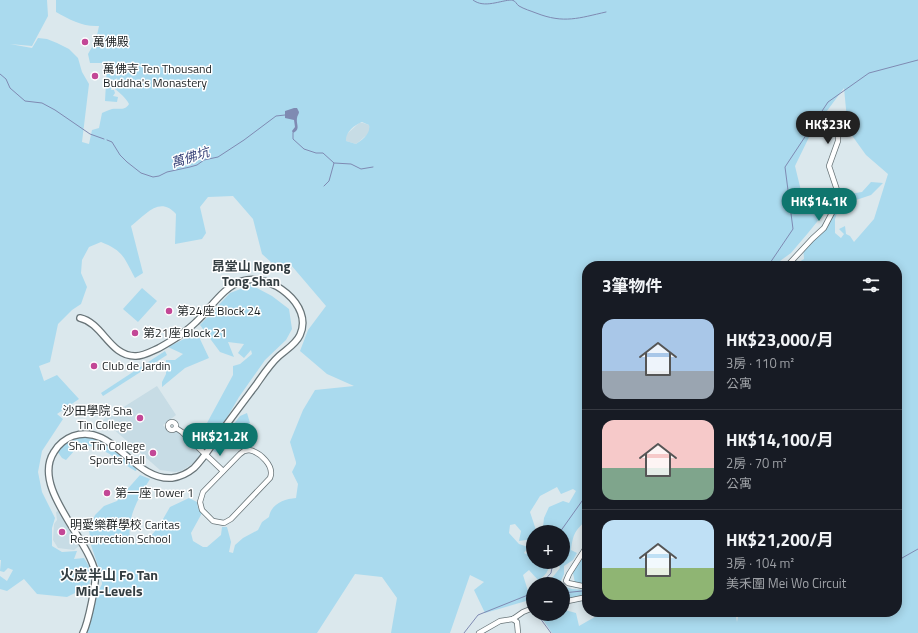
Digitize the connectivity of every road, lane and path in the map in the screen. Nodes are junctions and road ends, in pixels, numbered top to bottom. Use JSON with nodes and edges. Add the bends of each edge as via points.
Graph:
{"nodes":[{"id":1,"x":838,"y":126,"type":"dead end"},
{"id":2,"x":792,"y":261,"type":"edge"},
{"id":3,"x":80,"y":318,"type":"dead end"},
{"id":4,"x":176,"y":428,"type":"dead end"},
{"id":5,"x":205,"y":454,"type":"junction"},
{"id":6,"x":223,"y":471,"type":"junction"},
{"id":7,"x":582,"y":554,"type":"edge"},
{"id":8,"x":582,"y":586,"type":"edge"},
{"id":9,"x":582,"y":598,"type":"edge"},
{"id":10,"x":570,"y":601,"type":"edge"},
{"id":11,"x":526,"y":611,"type":"edge"},
{"id":12,"x":513,"y":619,"type":"junction"},
{"id":13,"x":83,"y":633,"type":"edge"},
{"id":14,"x":479,"y":633,"type":"edge"},
{"id":15,"x":518,"y":633,"type":"edge"}],
"edges":[{"from":1,"to":2,"type":"street","via":[[838,141],[828,166],[837,190],[833,197],[833,212],[823,230]]},
{"from":3,"to":5,"type":"street","via":[[88,320],[118,352],[136,356],[146,354],[178,338],[227,290],[243,281],[263,281],[280,289],[294,301],[303,319],[298,338],[270,365]]},
{"from":4,"to":5,"type":"street"},
{"from":5,"to":6,"type":"street"},
{"from":5,"to":13,"type":"street","via":[[186,474],[169,478],[148,473],[109,443],[93,435],[81,434],[72,437],[62,442],[55,450],[48,467],[49,481],[95,572],[96,583]]},
{"from":6,"to":6,"type":"street","via":[[203,492],[200,502],[202,510],[213,521],[220,523],[231,520],[271,475],[270,466],[249,450],[244,450]]},
{"from":7,"to":8,"type":"street","via":[[566,581]]},
{"from":9,"to":10,"type":"street"},
{"from":11,"to":12,"type":"street"},
{"from":12,"to":14,"type":"street","via":[[500,621]]},
{"from":12,"to":15,"type":"street","via":[[518,622]]}]}
